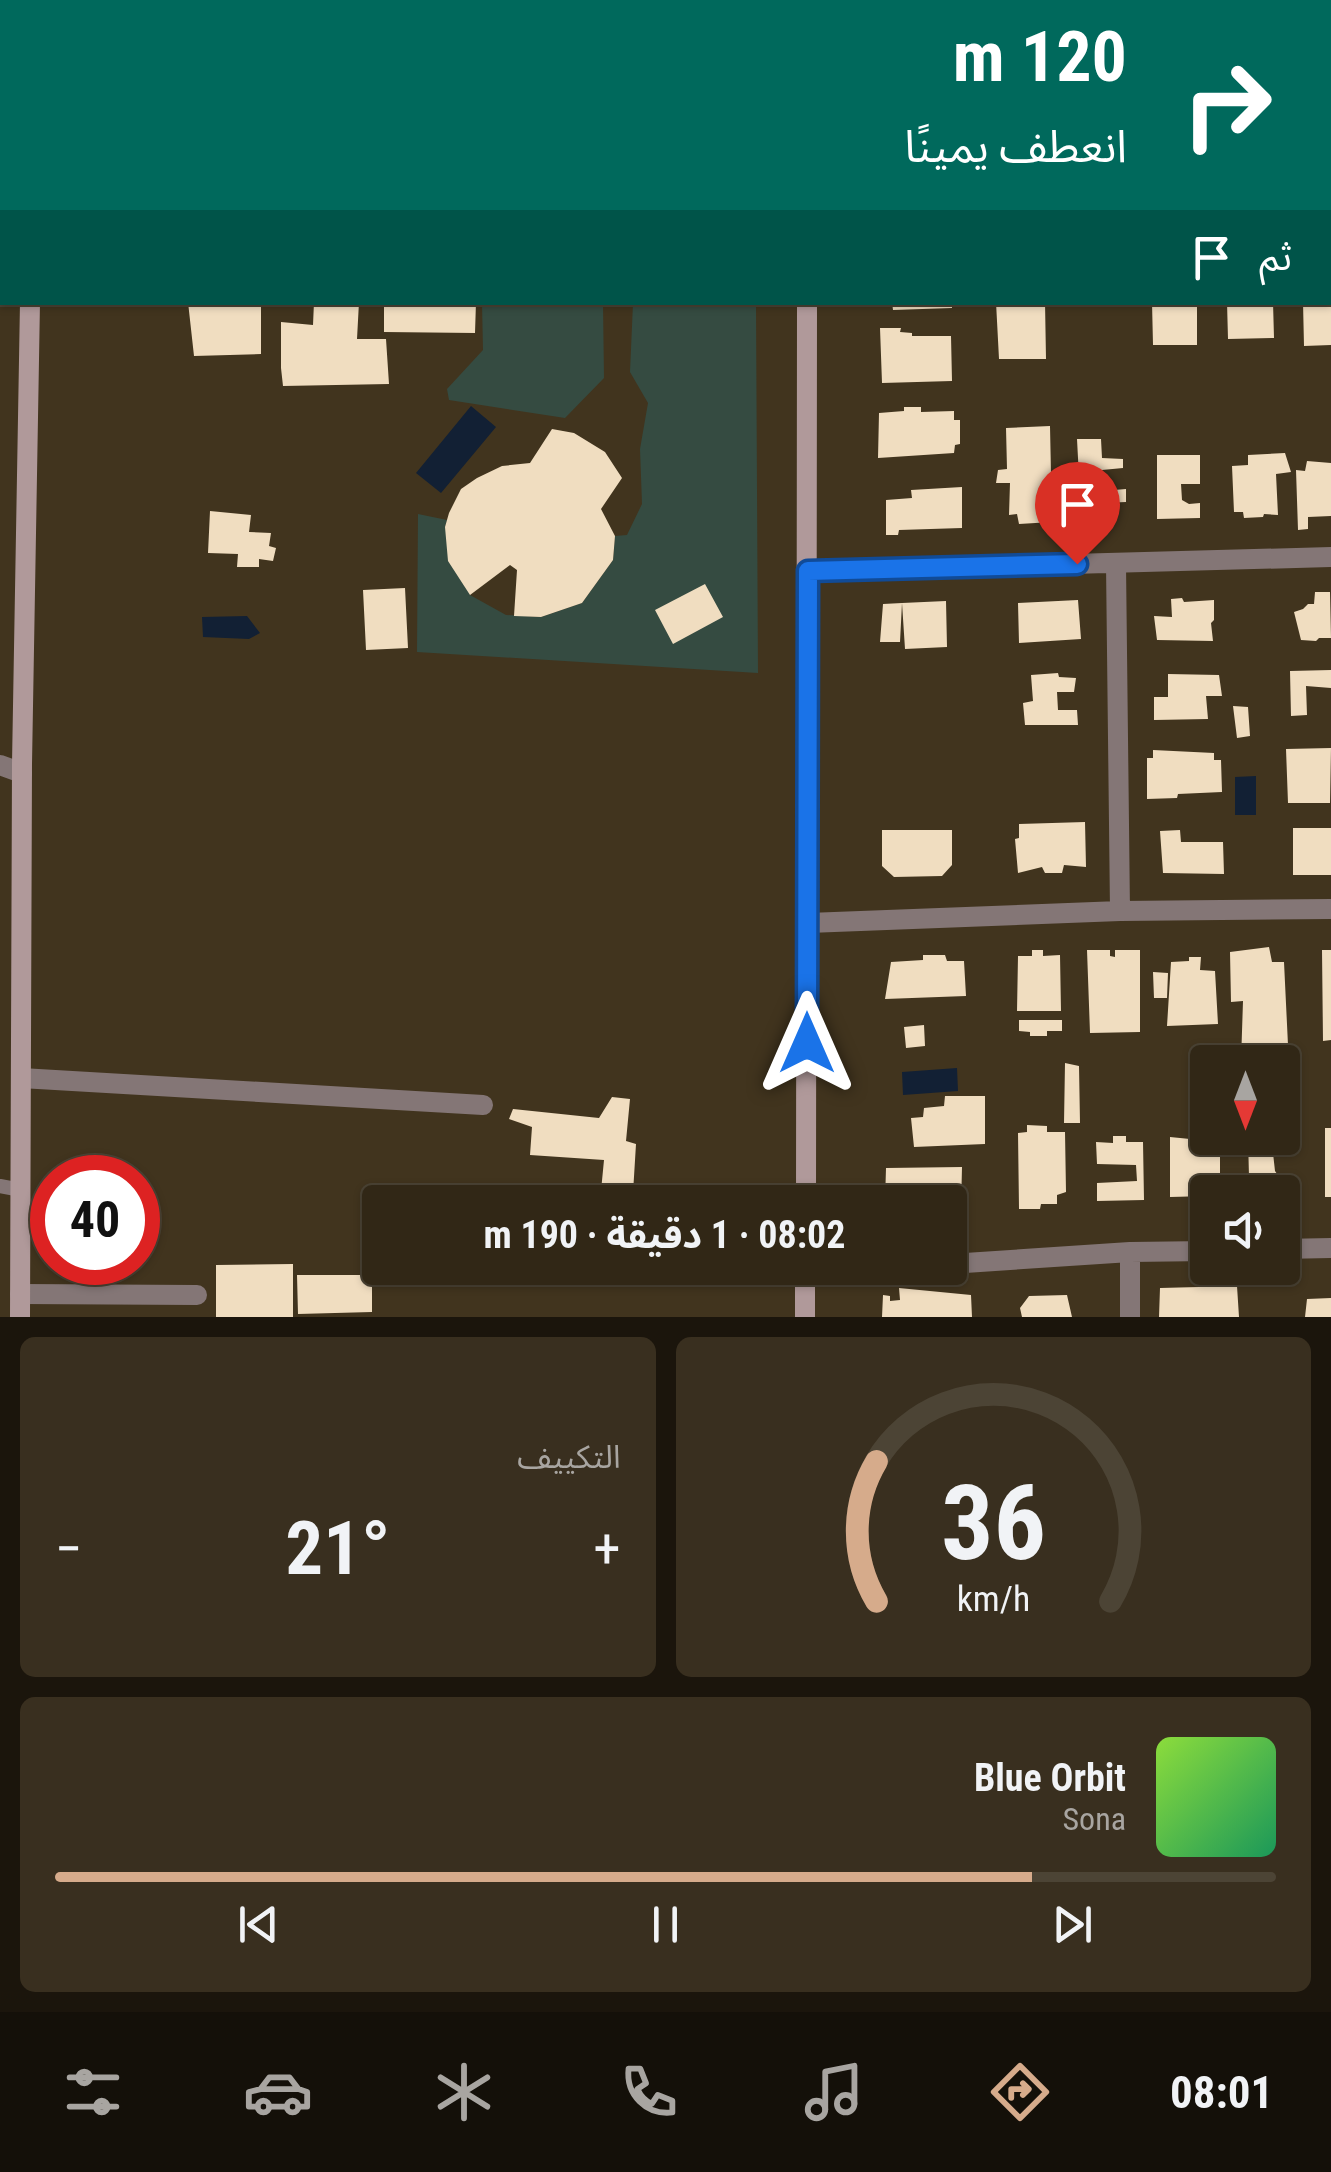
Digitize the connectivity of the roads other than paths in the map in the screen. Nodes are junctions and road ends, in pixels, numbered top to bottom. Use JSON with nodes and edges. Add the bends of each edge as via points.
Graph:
{"nodes":[{"id":1,"x":30,"y":305,"type":"edge"},
{"id":2,"x":807,"y":305,"type":"edge"},
{"id":3,"x":1331,"y":557,"type":"edge"},
{"id":4,"x":1116,"y":564,"type":"junction"},
{"id":5,"x":808,"y":571,"type":"junction"},
{"id":6,"x":0,"y":766,"type":"edge"},
{"id":7,"x":22,"y":772,"type":"junction"},
{"id":8,"x":1331,"y":908,"type":"edge"},
{"id":9,"x":1120,"y":912,"type":"junction"},
{"id":10,"x":808,"y":923,"type":"junction"},
{"id":11,"x":21,"y":1078,"type":"junction"},
{"id":12,"x":483,"y":1105,"type":"dead end"},
{"id":13,"x":806,"y":1185,"type":"edge"},
{"id":14,"x":10,"y":1188,"type":"edge"},
{"id":15,"x":1331,"y":1248,"type":"edge"},
{"id":16,"x":1300,"y":1249,"type":"edge"},
{"id":17,"x":1190,"y":1251,"type":"edge"},
{"id":18,"x":1130,"y":1252,"type":"junction"},
{"id":19,"x":967,"y":1263,"type":"edge"},
{"id":20,"x":805,"y":1285,"type":"edge"},
{"id":21,"x":20,"y":1294,"type":"junction"},
{"id":22,"x":197,"y":1295,"type":"dead end"},
{"id":23,"x":20,"y":1317,"type":"edge"},
{"id":24,"x":805,"y":1317,"type":"edge"},
{"id":25,"x":1130,"y":1317,"type":"edge"}],
"edges":[{"from":1,"to":7,"type":"street"},
{"from":2,"to":5,"type":"street"},
{"from":3,"to":4,"type":"street"},
{"from":4,"to":5,"type":"street"},
{"from":4,"to":9,"type":"street"},
{"from":5,"to":10,"type":"street"},
{"from":6,"to":7,"type":"street"},
{"from":7,"to":11,"type":"street"},
{"from":8,"to":9,"type":"street"},
{"from":9,"to":10,"type":"street"},
{"from":10,"to":13,"type":"street"},
{"from":11,"to":12,"type":"street"},
{"from":11,"to":14,"type":"street"},
{"from":14,"to":21,"type":"street"},
{"from":15,"to":16,"type":"street"},
{"from":17,"to":18,"type":"street"},
{"from":18,"to":19,"type":"street"},
{"from":18,"to":25,"type":"street"},
{"from":20,"to":24,"type":"street"},
{"from":21,"to":22,"type":"street"},
{"from":21,"to":23,"type":"street"}]}
